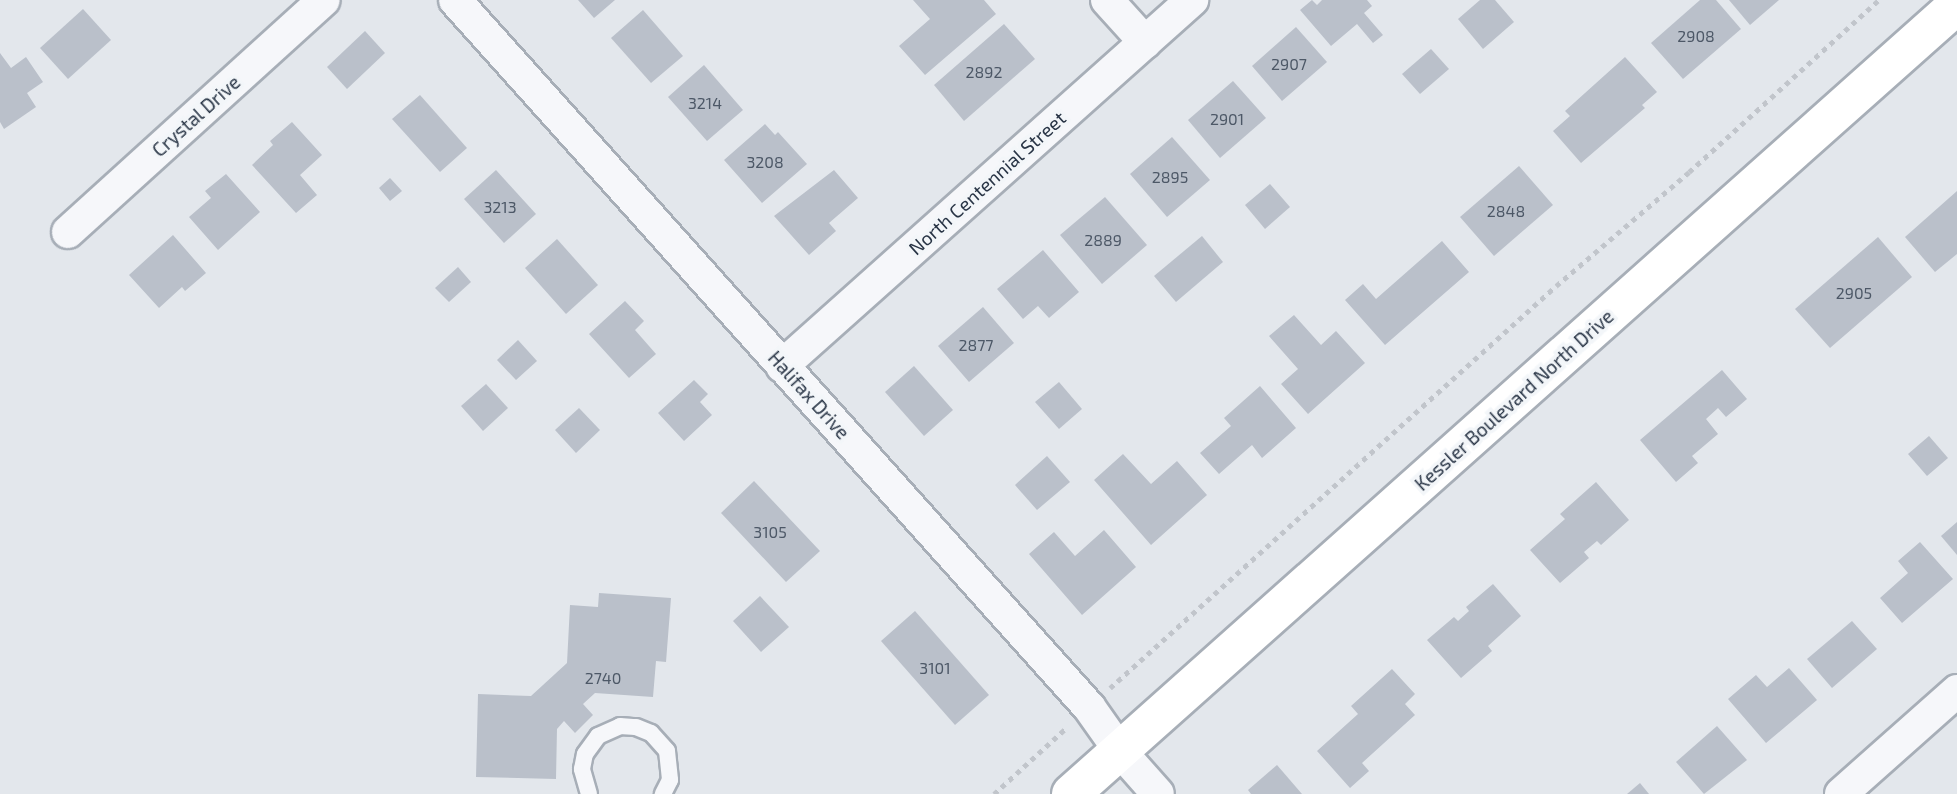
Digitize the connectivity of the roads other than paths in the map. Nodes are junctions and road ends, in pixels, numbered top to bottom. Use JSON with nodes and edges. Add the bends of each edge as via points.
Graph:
{"nodes":[{"id":1,"x":324,"y":0,"type":"edge"},
{"id":2,"x":456,"y":0,"type":"edge"},
{"id":3,"x":1107,"y":0,"type":"edge"},
{"id":4,"x":1192,"y":0,"type":"edge"},
{"id":5,"x":1957,"y":5,"type":"edge"},
{"id":6,"x":1145,"y":42,"type":"junction"},
{"id":7,"x":68,"y":232,"type":"dead end"},
{"id":8,"x":782,"y":366,"type":"junction"},
{"id":9,"x":1957,"y":691,"type":"edge"},
{"id":10,"x":1120,"y":751,"type":"junction"},
{"id":11,"x":589,"y":794,"type":"edge"},
{"id":12,"x":663,"y":794,"type":"edge"},
{"id":13,"x":1071,"y":794,"type":"edge"},
{"id":14,"x":1158,"y":794,"type":"edge"},
{"id":15,"x":1841,"y":794,"type":"edge"}],
"edges":[{"from":1,"to":7,"type":"street","name":"Crystal Drive"},
{"from":2,"to":8,"type":"street","name":"Halifax Drive"},
{"from":3,"to":6,"type":"street"},
{"from":4,"to":6,"type":"street","name":"North Centennial Street"},
{"from":5,"to":10,"type":"main road","name":"Kessler Boulevard North Drive"},
{"from":6,"to":8,"type":"street","name":"North Centennial Street"},
{"from":8,"to":10,"type":"street","name":"Halifax Drive","via":[[1089,707]]},
{"from":9,"to":15,"type":"street"},
{"from":10,"to":13,"type":"main road","name":"Kessler Boulevard North Drive"},
{"from":10,"to":14,"type":"street","name":"Halifax Drive"},
{"from":11,"to":12,"type":"lane","via":[[582,769],[585,754],[598,736],[620,726],[636,726],[651,733],[667,751],[670,780]]}]}
